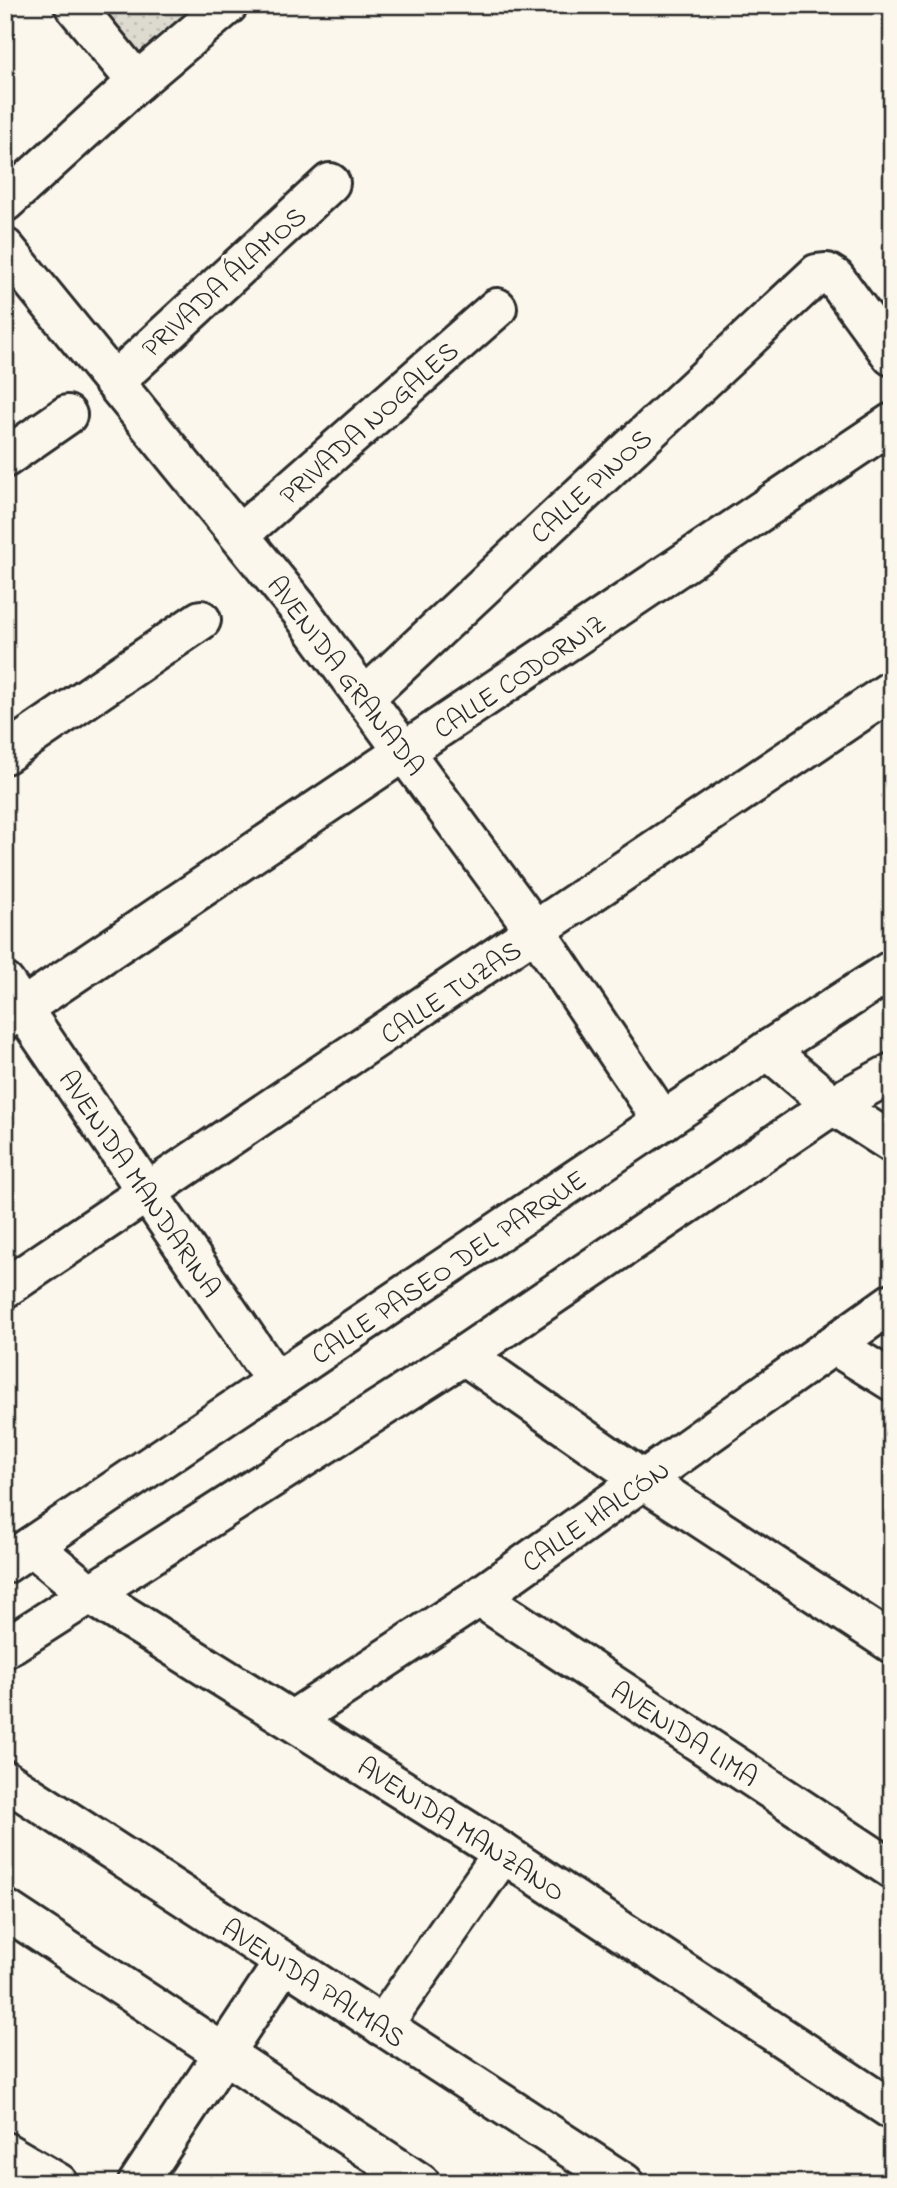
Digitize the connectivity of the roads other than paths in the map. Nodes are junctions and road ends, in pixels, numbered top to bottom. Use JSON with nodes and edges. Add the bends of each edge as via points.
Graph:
{"nodes":[{"id":1,"x":74,"y":5,"type":"edge"},
{"id":2,"x":228,"y":5,"type":"edge"},
{"id":3,"x":137,"y":82,"type":"junction"},
{"id":4,"x":330,"y":183,"type":"dead end"},
{"id":5,"x":5,"y":202,"type":"edge"},
{"id":6,"x":5,"y":248,"type":"edge"},
{"id":7,"x":497,"y":308,"type":"dead end"},
{"id":8,"x":892,"y":356,"type":"edge"},
{"id":9,"x":116,"y":380,"type":"junction"},
{"id":10,"x":67,"y":415,"type":"dead end"},
{"id":11,"x":892,"y":423,"type":"edge"},
{"id":12,"x":5,"y":458,"type":"edge"},
{"id":13,"x":239,"y":536,"type":"junction"},
{"id":14,"x":201,"y":620,"type":"dead end"},
{"id":15,"x":892,"y":690,"type":"edge"},
{"id":16,"x":364,"y":698,"type":"junction"},
{"id":17,"x":406,"y":752,"type":"junction"},
{"id":18,"x":5,"y":754,"type":"edge"},
{"id":19,"x":537,"y":933,"type":"junction"},
{"id":20,"x":892,"y":970,"type":"edge"},
{"id":21,"x":11,"y":1004,"type":"edge"},
{"id":22,"x":768,"y":1050,"type":"junction"},
{"id":23,"x":892,"y":1073,"type":"edge"},
{"id":24,"x":833,"y":1105,"type":"junction"},
{"id":25,"x":663,"y":1121,"type":"junction"},
{"id":26,"x":892,"y":1143,"type":"edge"},
{"id":27,"x":148,"y":1194,"type":"junction"},
{"id":28,"x":5,"y":1288,"type":"edge"},
{"id":29,"x":892,"y":1303,"type":"edge"},
{"id":30,"x":834,"y":1345,"type":"junction"},
{"id":31,"x":464,"y":1355,"type":"junction"},
{"id":32,"x":892,"y":1381,"type":"edge"},
{"id":33,"x":276,"y":1382,"type":"junction"},
{"id":34,"x":643,"y":1480,"type":"junction"},
{"id":35,"x":19,"y":1555,"type":"edge"},
{"id":36,"x":90,"y":1594,"type":"junction"},
{"id":37,"x":479,"y":1597,"type":"junction"},
{"id":38,"x":892,"y":1643,"type":"edge"},
{"id":39,"x":5,"y":1648,"type":"edge"},
{"id":40,"x":294,"y":1719,"type":"junction"},
{"id":41,"x":5,"y":1780,"type":"edge"},
{"id":42,"x":503,"y":1853,"type":"junction"},
{"id":43,"x":892,"y":1868,"type":"edge"},
{"id":44,"x":5,"y":1909,"type":"edge"},
{"id":45,"x":284,"y":1962,"type":"junction"},
{"id":46,"x":382,"y":2026,"type":"junction"},
{"id":47,"x":225,"y":2054,"type":"junction"},
{"id":48,"x":892,"y":2109,"type":"edge"},
{"id":49,"x":5,"y":2152,"type":"edge"},
{"id":50,"x":58,"y":2183,"type":"edge"},
{"id":51,"x":138,"y":2183,"type":"edge"},
{"id":52,"x":420,"y":2183,"type":"edge"},
{"id":53,"x":624,"y":2183,"type":"edge"}],
"edges":[{"from":1,"to":3,"type":"street"},
{"from":2,"to":3,"type":"street"},
{"from":3,"to":5,"type":"street"},
{"from":4,"to":9,"type":"street","name":"PRIVADA ÁLAMOS"},
{"from":6,"to":9,"type":"street","name":"AVENIDA GRANADA"},
{"from":7,"to":13,"type":"street","name":"PRIVADA NOGALES"},
{"from":8,"to":16,"type":"street","name":"CALLE PINOS","via":[[835,278],[817,274]]},
{"from":9,"to":13,"type":"street","name":"AVENIDA GRANADA"},
{"from":10,"to":12,"type":"street"},
{"from":11,"to":17,"type":"street","name":"CALLE CODORNIZ"},
{"from":13,"to":16,"type":"street","name":"AVENIDA GRANADA"},
{"from":14,"to":18,"type":"street"},
{"from":15,"to":19,"type":"street","name":"CALLE TUZAS"},
{"from":16,"to":17,"type":"street","name":"AVENIDA GRANADA"},
{"from":17,"to":19,"type":"street","name":"AVENIDA GRANADA"},
{"from":17,"to":21,"type":"street","name":"CALLE CODORNIZ"},
{"from":19,"to":25,"type":"street","name":"AVENIDA GRANADA"},
{"from":19,"to":27,"type":"street","name":"CALLE TUZAS"},
{"from":20,"to":22,"type":"street","name":"CALLE PASEO DEL PARQUE"},
{"from":21,"to":27,"type":"street","name":"AVENIDA MANDARINA"},
{"from":22,"to":24,"type":"street"},
{"from":22,"to":25,"type":"street","name":"CALLE PASEO DEL PARQUE"},
{"from":23,"to":24,"type":"street"},
{"from":24,"to":26,"type":"street"},
{"from":24,"to":31,"type":"street"},
{"from":25,"to":33,"type":"street","name":"CALLE PASEO DEL PARQUE"},
{"from":27,"to":28,"type":"street","name":"CALLE TUZAS"},
{"from":27,"to":33,"type":"street","name":"AVENIDA MANDARINA"},
{"from":29,"to":30,"type":"street","name":"CALLE HALCÓN"},
{"from":30,"to":32,"type":"street"},
{"from":30,"to":34,"type":"street","name":"CALLE HALCÓN"},
{"from":31,"to":34,"type":"street"},
{"from":31,"to":36,"type":"street"},
{"from":33,"to":35,"type":"street","name":"CALLE PASEO DEL PARQUE"},
{"from":34,"to":37,"type":"street","name":"CALLE HALCÓN"},
{"from":34,"to":38,"type":"street"},
{"from":35,"to":36,"type":"street","name":"AVENIDA MANZANO"},
{"from":36,"to":39,"type":"street"},
{"from":36,"to":40,"type":"street","name":"AVENIDA MANZANO"},
{"from":37,"to":40,"type":"street","name":"CALLE HALCÓN"},
{"from":37,"to":43,"type":"street","name":"AVENIDA LIMA"},
{"from":40,"to":42,"type":"street","name":"AVENIDA MANZANO"},
{"from":41,"to":45,"type":"street","name":"AVENIDA PALMAS"},
{"from":42,"to":46,"type":"street"},
{"from":42,"to":48,"type":"street","name":"AVENIDA MANZANO"},
{"from":44,"to":47,"type":"street"},
{"from":45,"to":46,"type":"street","name":"AVENIDA PALMAS"},
{"from":45,"to":47,"type":"street"},
{"from":46,"to":53,"type":"street","name":"AVENIDA PALMAS"},
{"from":47,"to":51,"type":"street"},
{"from":47,"to":52,"type":"street"},
{"from":49,"to":50,"type":"street"}]}
